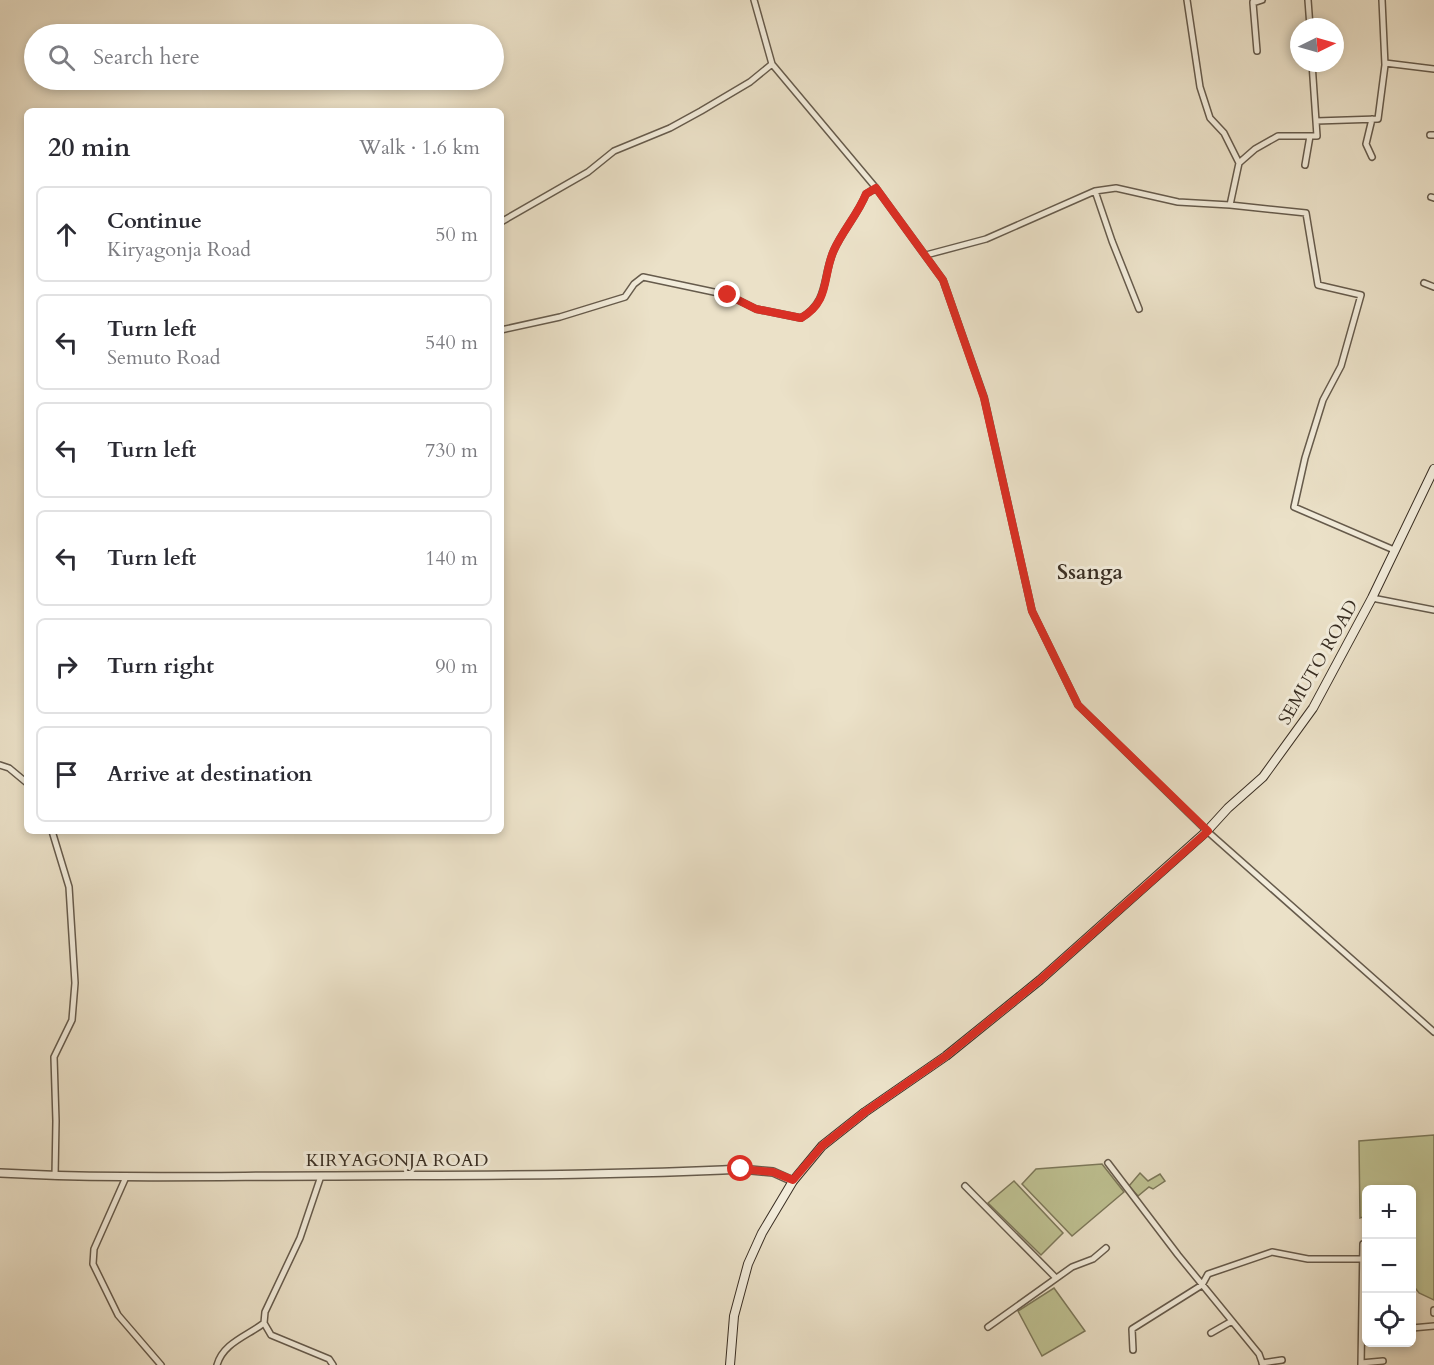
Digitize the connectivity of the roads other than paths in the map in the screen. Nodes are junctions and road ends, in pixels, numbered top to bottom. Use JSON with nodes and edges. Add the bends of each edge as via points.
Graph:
{"nodes":[{"id":1,"x":754,"y":0,"type":"edge"},
{"id":2,"x":1187,"y":0,"type":"edge"},
{"id":3,"x":1262,"y":0,"type":"edge"},
{"id":4,"x":1308,"y":0,"type":"edge"},
{"id":5,"x":1382,"y":0,"type":"edge"},
{"id":6,"x":1253,"y":2,"type":"edge"},
{"id":7,"x":1309,"y":18,"type":"edge"},
{"id":8,"x":1257,"y":51,"type":"dead end"},
{"id":9,"x":1385,"y":63,"type":"junction"},
{"id":10,"x":772,"y":64,"type":"junction"},
{"id":11,"x":1434,"y":69,"type":"edge"},
{"id":12,"x":1313,"y":72,"type":"edge"},
{"id":13,"x":1372,"y":119,"type":"junction"},
{"id":14,"x":1316,"y":120,"type":"junction"},
{"id":15,"x":1310,"y":136,"type":"junction"},
{"id":16,"x":1372,"y":157,"type":"dead end"},
{"id":17,"x":1239,"y":163,"type":"junction"},
{"id":18,"x":1305,"y":165,"type":"dead end"},
{"id":19,"x":876,"y":188,"type":"junction"},
{"id":20,"x":1095,"y":191,"type":"junction"},
{"id":21,"x":1230,"y":205,"type":"junction"},
{"id":22,"x":504,"y":220,"type":"edge"},
{"id":23,"x":926,"y":255,"type":"junction"},
{"id":24,"x":1424,"y":283,"type":"dead end"},
{"id":25,"x":1434,"y":287,"type":"edge"},
{"id":26,"x":1139,"y":309,"type":"dead end"},
{"id":27,"x":504,"y":329,"type":"edge"},
{"id":28,"x":1434,"y":469,"type":"edge"},
{"id":29,"x":1394,"y":550,"type":"junction"},
{"id":30,"x":1372,"y":598,"type":"junction"},
{"id":31,"x":1434,"y":610,"type":"edge"},
{"id":32,"x":0,"y":765,"type":"edge"},
{"id":33,"x":24,"y":780,"type":"edge"},
{"id":34,"x":1208,"y":831,"type":"junction"},
{"id":35,"x":53,"y":834,"type":"edge"},
{"id":36,"x":1434,"y":1032,"type":"edge"},
{"id":37,"x":1108,"y":1163,"type":"dead end"},
{"id":38,"x":0,"y":1173,"type":"edge"},
{"id":39,"x":55,"y":1176,"type":"junction"},
{"id":40,"x":321,"y":1176,"type":"junction"},
{"id":41,"x":126,"y":1177,"type":"junction"},
{"id":42,"x":793,"y":1180,"type":"junction"},
{"id":43,"x":965,"y":1186,"type":"dead end"},
{"id":44,"x":1106,"y":1248,"type":"dead end"},
{"id":45,"x":1362,"y":1258,"type":"edge"},
{"id":46,"x":1056,"y":1278,"type":"junction"},
{"id":47,"x":1202,"y":1285,"type":"junction"},
{"id":48,"x":1232,"y":1322,"type":"junction"},
{"id":49,"x":264,"y":1323,"type":"junction"},
{"id":50,"x":1434,"y":1326,"type":"edge"},
{"id":51,"x":988,"y":1327,"type":"dead end"},
{"id":52,"x":1416,"y":1328,"type":"edge"},
{"id":53,"x":1211,"y":1333,"type":"dead end"},
{"id":54,"x":1363,"y":1347,"type":"edge"},
{"id":55,"x":1133,"y":1350,"type":"dead end"},
{"id":56,"x":1282,"y":1360,"type":"dead end"},
{"id":57,"x":1383,"y":1361,"type":"dead end"},
{"id":58,"x":1262,"y":1364,"type":"edge"},
{"id":59,"x":1361,"y":1364,"type":"edge"},
{"id":60,"x":161,"y":1365,"type":"edge"},
{"id":61,"x":217,"y":1365,"type":"edge"},
{"id":62,"x":333,"y":1365,"type":"edge"},
{"id":63,"x":730,"y":1365,"type":"edge"}],
"edges":[{"from":1,"to":10,"type":"street"},
{"from":2,"to":17,"type":"street","via":[[1203,98],[1210,118],[1224,133]]},
{"from":3,"to":6,"type":"street"},
{"from":4,"to":7,"type":"street"},
{"from":5,"to":9,"type":"street"},
{"from":6,"to":8,"type":"street"},
{"from":9,"to":11,"type":"street"},
{"from":9,"to":13,"type":"street","via":[[1378,119]]},
{"from":10,"to":19,"type":"street"},
{"from":10,"to":22,"type":"street","via":[[750,82],[670,128],[614,151],[588,172]]},
{"from":12,"to":14,"type":"street"},
{"from":13,"to":14,"type":"street"},
{"from":13,"to":16,"type":"street","via":[[1366,144]]},
{"from":14,"to":15,"type":"street","via":[[1317,136]]},
{"from":15,"to":17,"type":"street","via":[[1278,136]]},
{"from":15,"to":18,"type":"street"},
{"from":17,"to":21,"type":"street"},
{"from":19,"to":23,"type":"street"},
{"from":19,"to":27,"type":"street","via":[[866,194],[833,252],[825,289],[813,311],[801,318],[756,309],[728,295],[643,277],[625,297]]},
{"from":20,"to":21,"type":"street","via":[[1116,188],[1178,202]]},
{"from":20,"to":23,"type":"street","via":[[986,239]]},
{"from":20,"to":26,"type":"street"},
{"from":21,"to":29,"type":"street","via":[[1306,213],[1318,285],[1361,295],[1341,366],[1323,400],[1294,507]]},
{"from":23,"to":34,"type":"street","via":[[943,280],[984,398],[1032,611],[1078,705]]},
{"from":24,"to":25,"type":"street"},
{"from":28,"to":29,"type":"main road","name":"SEMUTO ROAD"},
{"from":29,"to":30,"type":"main road","name":"SEMUTO ROAD"},
{"from":30,"to":31,"type":"street"},
{"from":30,"to":34,"type":"main road","name":"SEMUTO ROAD","via":[[1313,708],[1263,777]]},
{"from":32,"to":33,"type":"street"},
{"from":34,"to":36,"type":"street"},
{"from":34,"to":42,"type":"main road","name":"SEMUTO ROAD","via":[[1040,980],[946,1056],[822,1146]]},
{"from":35,"to":39,"type":"street","via":[[69,887],[75,982],[72,1020],[54,1057]]},
{"from":37,"to":47,"type":"street"},
{"from":38,"to":39,"type":"street","name":"KIRYAGONJA ROAD"},
{"from":39,"to":41,"type":"street","name":"KIRYAGONJA ROAD"},
{"from":40,"to":41,"type":"street","name":"KIRYAGONJA ROAD"},
{"from":40,"to":42,"type":"street","name":"KIRYAGONJA ROAD","via":[[741,1169],[773,1172]]},
{"from":40,"to":49,"type":"street","via":[[300,1238],[265,1312]]},
{"from":41,"to":60,"type":"street","via":[[94,1249],[93,1264],[118,1316]]},
{"from":42,"to":63,"type":"main road","name":"SEMUTO ROAD","via":[[748,1264],[734,1316]]},
{"from":43,"to":46,"type":"street"},
{"from":44,"to":46,"type":"street"},
{"from":45,"to":47,"type":"street","via":[[1308,1259],[1272,1252],[1208,1274]]},
{"from":46,"to":51,"type":"street"},
{"from":47,"to":48,"type":"street"},
{"from":47,"to":55,"type":"street","via":[[1132,1329]]},
{"from":48,"to":53,"type":"street"},
{"from":48,"to":58,"type":"street","via":[[1259,1354]]},
{"from":49,"to":61,"type":"street","via":[[237,1339],[219,1356]]},
{"from":49,"to":62,"type":"street","via":[[271,1335],[329,1359]]},
{"from":50,"to":52,"type":"street"},
{"from":54,"to":59,"type":"street"},
{"from":56,"to":58,"type":"street"},
{"from":57,"to":59,"type":"street"}]}
